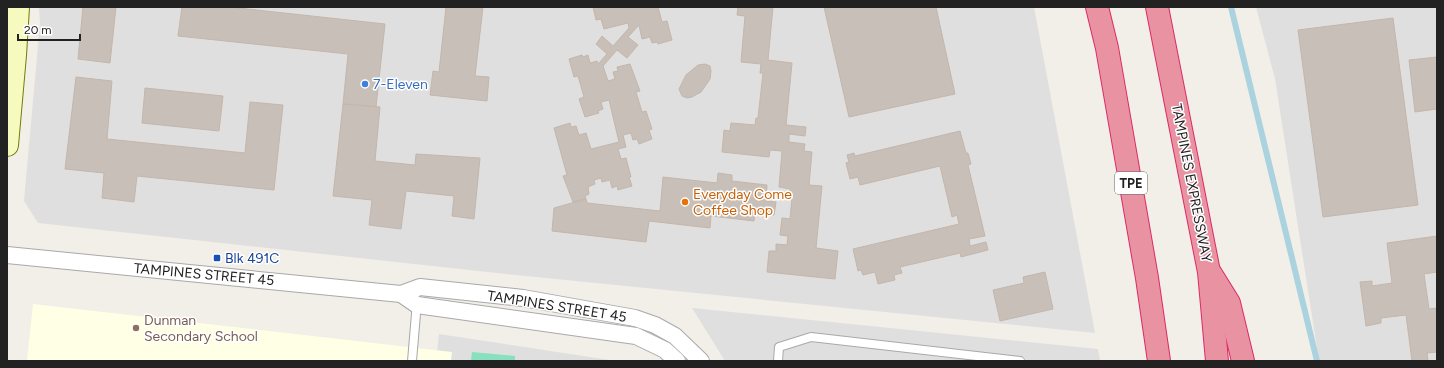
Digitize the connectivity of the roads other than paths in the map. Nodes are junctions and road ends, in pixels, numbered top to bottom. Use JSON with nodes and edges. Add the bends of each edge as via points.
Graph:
{"nodes":[{"id":1,"x":18,"y":7,"type":"edge"},
{"id":2,"x":1097,"y":7,"type":"edge"},
{"id":3,"x":1157,"y":7,"type":"edge"},
{"id":4,"x":7,"y":145,"type":"edge"},
{"id":5,"x":7,"y":255,"type":"edge"},
{"id":6,"x":1209,"y":272,"type":"junction"},
{"id":7,"x":418,"y":287,"type":"junction"},
{"id":8,"x":401,"y":294,"type":"junction"},
{"id":9,"x":417,"y":305,"type":"junction"},
{"id":10,"x":412,"y":361,"type":"edge"},
{"id":11,"x":677,"y":361,"type":"edge"},
{"id":12,"x":701,"y":361,"type":"edge"},
{"id":13,"x":778,"y":361,"type":"edge"},
{"id":14,"x":1020,"y":361,"type":"edge"},
{"id":15,"x":1158,"y":361,"type":"edge"},
{"id":16,"x":1217,"y":361,"type":"edge"},
{"id":17,"x":1243,"y":361,"type":"edge"}],
"edges":[{"from":1,"to":4,"type":"main road"},
{"from":2,"to":15,"type":"highway","number":"TPE","via":[[1107,48],[1146,270]]},
{"from":3,"to":6,"type":"highway","name":"TAMPINES EXPRESSWAY"},
{"from":5,"to":8,"type":"street","name":"TAMPINES STREET 45"},
{"from":6,"to":16,"type":"highway","name":"TAMPINES EXPRESSWAY"},
{"from":6,"to":17,"type":"highway","via":[[1229,303]]},
{"from":7,"to":8,"type":"street","name":"TAMPINES STREET 45"},
{"from":7,"to":9,"type":"lane"},
{"from":7,"to":12,"type":"street","name":"TAMPINES STREET 45","via":[[523,298],[635,318],[655,324],[675,336]]},
{"from":8,"to":9,"type":"street","name":"TAMPINES STREET 45"},
{"from":9,"to":10,"type":"lane"},
{"from":9,"to":11,"type":"street","name":"TAMPINES STREET 45","via":[[636,336],[665,350]]},
{"from":13,"to":14,"type":"lane","via":[[779,347],[811,337]]}]}
